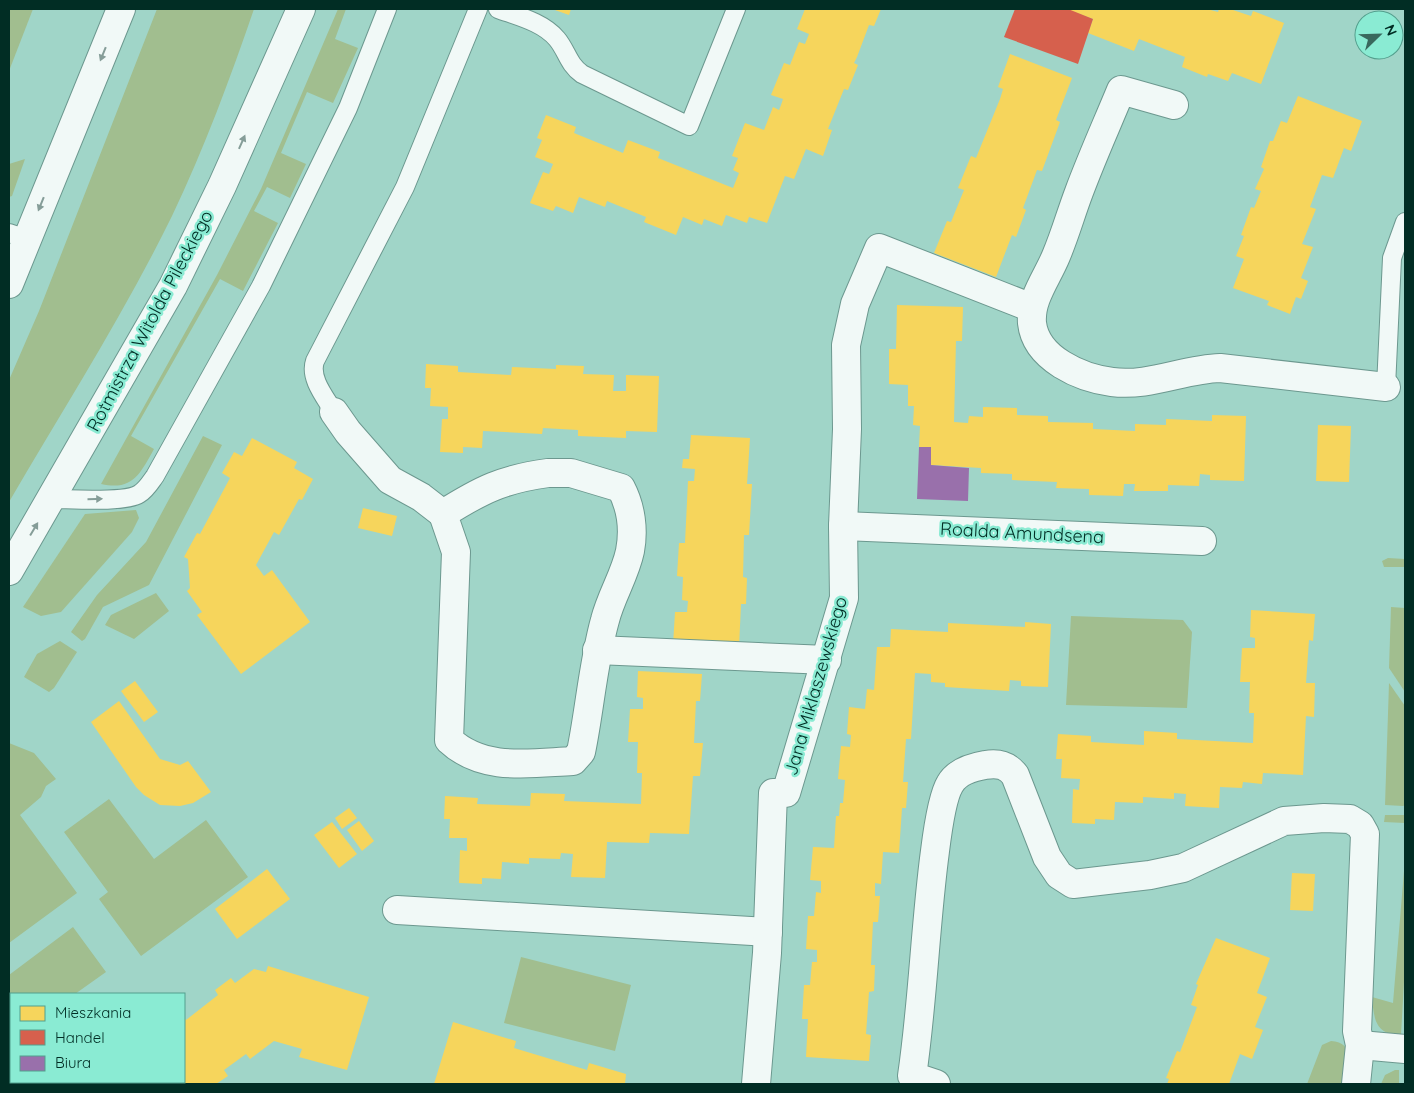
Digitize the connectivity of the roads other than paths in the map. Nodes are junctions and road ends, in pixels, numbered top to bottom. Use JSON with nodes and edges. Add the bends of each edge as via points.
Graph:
{"nodes":[{"id":1,"x":121,"y":9,"type":"edge"},
{"id":2,"x":301,"y":9,"type":"edge"},
{"id":3,"x":387,"y":9,"type":"edge"},
{"id":4,"x":478,"y":9,"type":"edge"},
{"id":5,"x":498,"y":9,"type":"edge"},
{"id":6,"x":736,"y":9,"type":"edge"},
{"id":7,"x":1174,"y":105,"type":"dead end"},
{"id":8,"x":1405,"y":222,"type":"edge"},
{"id":9,"x":18,"y":236,"type":"edge"},
{"id":10,"x":9,"y":284,"type":"edge"},
{"id":11,"x":1032,"y":308,"type":"junction"},
{"id":12,"x":1386,"y":387,"type":"joint"},
{"id":13,"x":334,"y":412,"type":"joint"},
{"id":14,"x":52,"y":499,"type":"junction"},
{"id":15,"x":443,"y":514,"type":"junction"},
{"id":16,"x":843,"y":526,"type":"junction"},
{"id":17,"x":1202,"y":541,"type":"dead end"},
{"id":18,"x":9,"y":570,"type":"edge"},
{"id":19,"x":597,"y":650,"type":"junction"},
{"id":20,"x":827,"y":660,"type":"junction"},
{"id":21,"x":397,"y":910,"type":"dead end"},
{"id":22,"x":768,"y":932,"type":"junction"},
{"id":23,"x":1360,"y":1046,"type":"junction"},
{"id":24,"x":1405,"y":1049,"type":"edge"},
{"id":25,"x":756,"y":1084,"type":"edge"},
{"id":26,"x":936,"y":1084,"type":"edge"},
{"id":27,"x":1356,"y":1084,"type":"edge"}],
"edges":[{"from":1,"to":9,"type":"street","one_way":true},
{"from":14,"to":2,"type":"street","name":"Rotmistrza Witolda Pileckiego","one_way":true,"via":[[173,286],[222,186]]},
{"from":14,"to":3,"type":"lane","one_way":true,"via":[[137,495],[155,476],[260,286],[348,108]]},
{"from":4,"to":13,"type":"lane","via":[[405,187],[312,368]]},
{"from":5,"to":6,"type":"lane","via":[[546,30],[557,39],[570,64],[582,74],[689,126]]},
{"from":7,"to":11,"type":"street","via":[[1121,90],[1056,257]]},
{"from":8,"to":12,"type":"lane","via":[[1392,258]]},
{"from":9,"to":10,"type":"street"},
{"from":11,"to":12,"type":"street","via":[[1032,325],[1049,354],[1067,368],[1100,380],[1131,383],[1204,368],[1228,368]]},
{"from":11,"to":16,"type":"street","name":"Jana Miklaszewskiego","via":[[879,248],[855,304],[846,345]]},
{"from":13,"to":15,"type":"street","via":[[390,480]]},
{"from":18,"to":14,"type":"street","name":"Rotmistrza Witolda Pileckiego","one_way":true},
{"from":15,"to":19,"type":"street","via":[[490,487],[515,477],[571,473],[621,488],[628,501],[631,521],[630,551],[605,617]]},
{"from":15,"to":19,"type":"street","via":[[456,552],[449,740],[460,751],[475,758],[509,764],[573,761],[581,752]]},
{"from":16,"to":17,"type":"street","name":"Roalda Amundsena"},
{"from":16,"to":20,"type":"street","name":"Jana Miklaszewskiego","via":[[844,598]]},
{"from":19,"to":20,"type":"street"},
{"from":20,"to":22,"type":"street","name":"Jana Miklaszewskiego","via":[[786,793],[773,793]]},
{"from":21,"to":22,"type":"street"},
{"from":22,"to":25,"type":"street","name":"Jana Miklaszewskiego"},
{"from":23,"to":24,"type":"street"},
{"from":23,"to":26,"type":"street","via":[[1357,1031],[1366,834],[1360,825],[1350,819],[1336,818],[1284,821],[1184,868],[1150,876],[1073,884],[1059,875],[1050,863],[1015,776],[1008,767],[995,764],[979,766],[954,778],[948,786],[938,832],[912,1076]]},
{"from":23,"to":27,"type":"street"}]}
